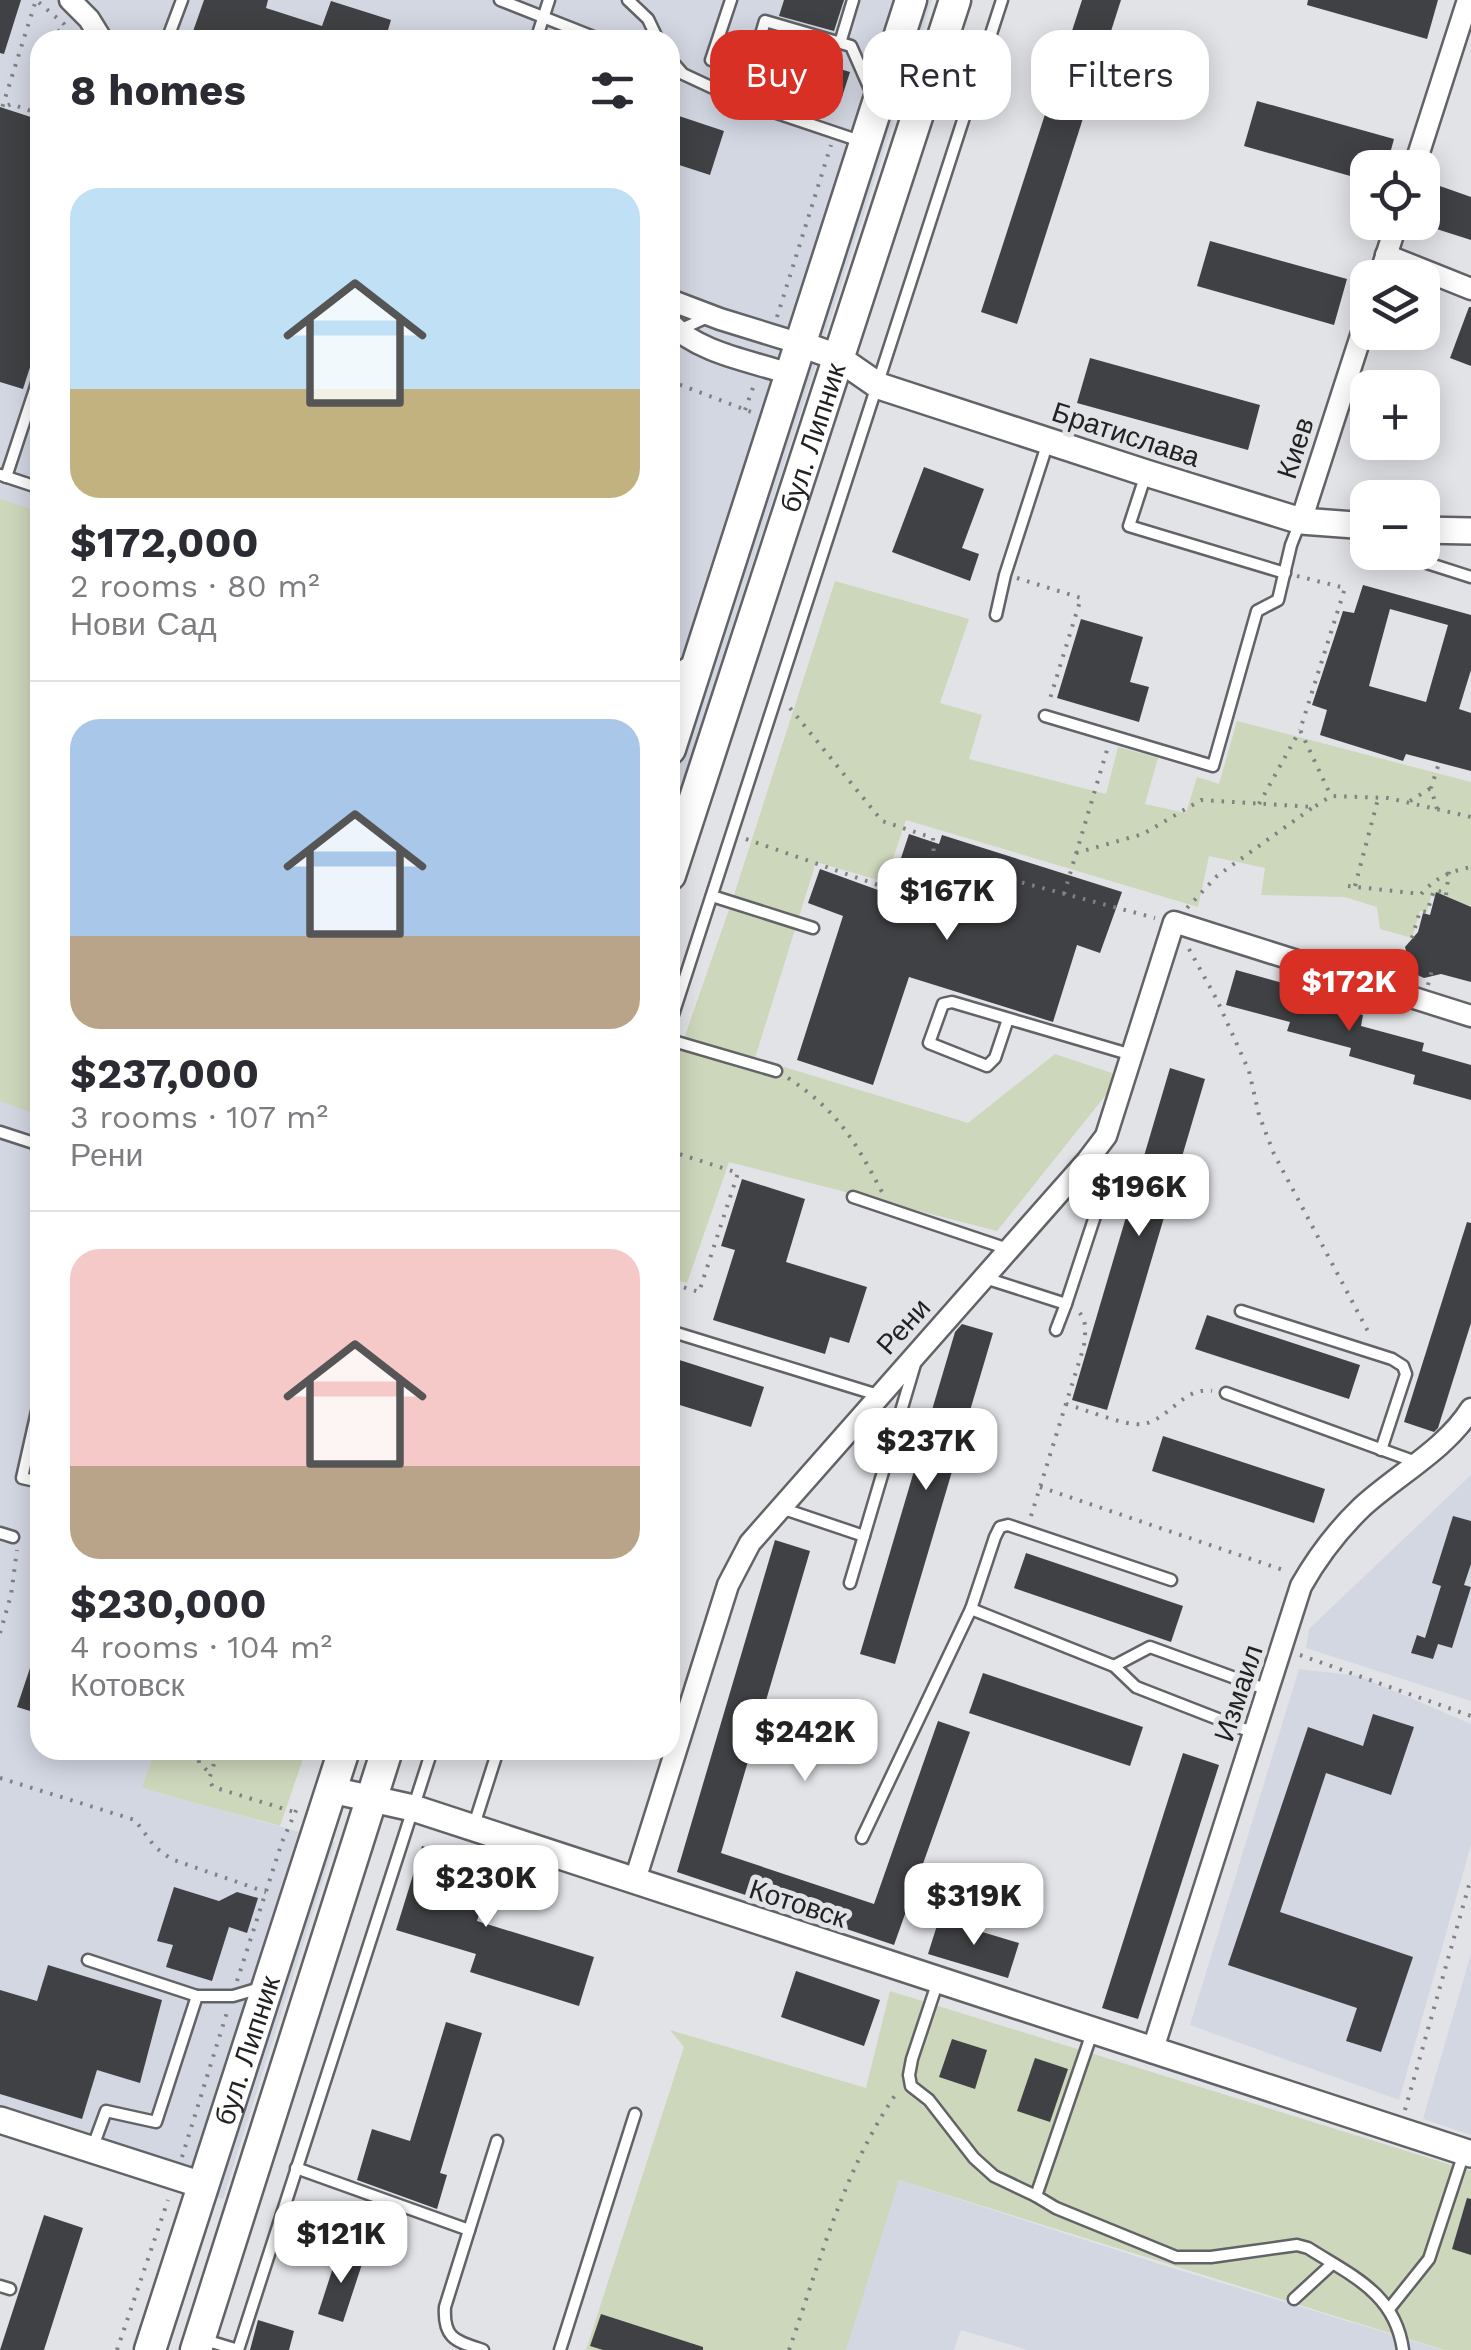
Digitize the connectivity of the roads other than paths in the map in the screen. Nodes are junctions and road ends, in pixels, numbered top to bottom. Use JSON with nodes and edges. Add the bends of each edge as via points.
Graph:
{"nodes":[{"id":1,"x":70,"y":0,"type":"edge"},
{"id":2,"x":182,"y":0,"type":"edge"},
{"id":3,"x":500,"y":0,"type":"edge"},
{"id":4,"x":549,"y":0,"type":"edge"},
{"id":5,"x":628,"y":0,"type":"edge"},
{"id":6,"x":731,"y":0,"type":"edge"},
{"id":7,"x":854,"y":0,"type":"edge"},
{"id":8,"x":911,"y":0,"type":"edge"},
{"id":9,"x":955,"y":0,"type":"edge"},
{"id":10,"x":1002,"y":0,"type":"edge"},
{"id":11,"x":1468,"y":0,"type":"edge"},
{"id":12,"x":544,"y":16,"type":"junction"},
{"id":13,"x":96,"y":30,"type":"edge"},
{"id":14,"x":171,"y":30,"type":"edge"},
{"id":15,"x":539,"y":30,"type":"edge"},
{"id":16,"x":577,"y":30,"type":"edge"},
{"id":17,"x":651,"y":30,"type":"edge"},
{"id":18,"x":721,"y":30,"type":"edge"},
{"id":19,"x":762,"y":30,"type":"edge"},
{"id":20,"x":796,"y":30,"type":"edge"},
{"id":21,"x":902,"y":30,"type":"edge"},
{"id":22,"x":843,"y":34,"type":"edge"},
{"id":23,"x":843,"y":44,"type":"edge"},
{"id":24,"x":680,"y":70,"type":"edge"},
{"id":25,"x":863,"y":71,"type":"edge"},
{"id":26,"x":873,"y":120,"type":"edge"},
{"id":27,"x":866,"y":143,"type":"junction"},
{"id":28,"x":1420,"y":150,"type":"edge"},
{"id":29,"x":1391,"y":240,"type":"edge"},
{"id":30,"x":1386,"y":255,"type":"junction"},
{"id":31,"x":1384,"y":260,"type":"edge"},
{"id":32,"x":1471,"y":289,"type":"edge"},
{"id":33,"x":680,"y":304,"type":"edge"},
{"id":34,"x":720,"y":320,"type":"junction"},
{"id":35,"x":680,"y":328,"type":"edge"},
{"id":36,"x":680,"y":335,"type":"edge"},
{"id":37,"x":801,"y":344,"type":"junction"},
{"id":38,"x":1356,"y":350,"type":"edge"},
{"id":39,"x":837,"y":357,"type":"junction"},
{"id":40,"x":792,"y":374,"type":"junction"},
{"id":41,"x":874,"y":384,"type":"junction"},
{"id":42,"x":829,"y":388,"type":"junction"},
{"id":43,"x":30,"y":402,"type":"edge"},
{"id":44,"x":1048,"y":441,"type":"junction"},
{"id":45,"x":1146,"y":473,"type":"junction"},
{"id":46,"x":3,"y":476,"type":"edge"},
{"id":47,"x":30,"y":485,"type":"edge"},
{"id":48,"x":1301,"y":521,"type":"junction"},
{"id":49,"x":1350,"y":525,"type":"edge"},
{"id":50,"x":1440,"y":531,"type":"edge"},
{"id":51,"x":1471,"y":532,"type":"edge"},
{"id":52,"x":1440,"y":567,"type":"edge"},
{"id":53,"x":1285,"y":573,"type":"junction"},
{"id":54,"x":1471,"y":578,"type":"edge"},
{"id":55,"x":996,"y":615,"type":"dead end"},
{"id":56,"x":704,"y":645,"type":"junction"},
{"id":57,"x":680,"y":669,"type":"edge"},
{"id":58,"x":680,"y":716,"type":"edge"},
{"id":59,"x":1045,"y":716,"type":"road end"},
{"id":60,"x":680,"y":844,"type":"edge"},
{"id":61,"x":712,"y":896,"type":"junction"},
{"id":62,"x":813,"y":928,"type":"dead end"},
{"id":63,"x":680,"y":994,"type":"edge"},
{"id":64,"x":1471,"y":1016,"type":"edge"},
{"id":65,"x":1008,"y":1019,"type":"junction"},
{"id":66,"x":680,"y":1043,"type":"edge"},
{"id":67,"x":1133,"y":1056,"type":"junction"},
{"id":68,"x":776,"y":1070,"type":"road end"},
{"id":69,"x":0,"y":1132,"type":"edge"},
{"id":70,"x":30,"y":1142,"type":"edge"},
{"id":71,"x":1070,"y":1182,"type":"junction"},
{"id":72,"x":853,"y":1196,"type":"dead end"},
{"id":73,"x":1008,"y":1250,"type":"junction"},
{"id":74,"x":984,"y":1278,"type":"junction"},
{"id":75,"x":1066,"y":1304,"type":"junction"},
{"id":76,"x":1242,"y":1310,"type":"dead end"},
{"id":77,"x":1056,"y":1330,"type":"dead end"},
{"id":78,"x":680,"y":1334,"type":"edge"},
{"id":79,"x":919,"y":1350,"type":"junction"},
{"id":80,"x":1226,"y":1394,"type":"road end"},
{"id":81,"x":878,"y":1396,"type":"junction"},
{"id":82,"x":1471,"y":1409,"type":"edge"},
{"id":83,"x":30,"y":1442,"type":"edge"},
{"id":84,"x":1381,"y":1450,"type":"junction"},
{"id":85,"x":1417,"y":1463,"type":"junction"},
{"id":86,"x":30,"y":1480,"type":"edge"},
{"id":87,"x":781,"y":1508,"type":"junction"},
{"id":88,"x":0,"y":1533,"type":"edge"},
{"id":89,"x":864,"y":1536,"type":"junction"},
{"id":90,"x":13,"y":1537,"type":"road end"},
{"id":91,"x":1171,"y":1580,"type":"dead end"},
{"id":92,"x":850,"y":1583,"type":"dead end"},
{"id":93,"x":971,"y":1608,"type":"junction"},
{"id":94,"x":1114,"y":1666,"type":"junction"},
{"id":95,"x":1268,"y":1690,"type":"junction"},
{"id":96,"x":1254,"y":1733,"type":"junction"},
{"id":97,"x":680,"y":1737,"type":"edge"},
{"id":98,"x":341,"y":1760,"type":"edge"},
{"id":99,"x":384,"y":1760,"type":"edge"},
{"id":100,"x":429,"y":1760,"type":"edge"},
{"id":101,"x":495,"y":1760,"type":"edge"},
{"id":102,"x":673,"y":1760,"type":"edge"},
{"id":103,"x":332,"y":1790,"type":"junction"},
{"id":104,"x":372,"y":1798,"type":"junction"},
{"id":105,"x":413,"y":1808,"type":"junction"},
{"id":106,"x":473,"y":1828,"type":"junction"},
{"id":107,"x":862,"y":1838,"type":"dead end"},
{"id":108,"x":635,"y":1880,"type":"junction"},
{"id":109,"x":88,"y":1960,"type":"dead end"},
{"id":110,"x":938,"y":1981,"type":"junction"},
{"id":111,"x":268,"y":1986,"type":"junction"},
{"id":112,"x":197,"y":1996,"type":"junction"},
{"id":113,"x":1092,"y":2032,"type":"junction"},
{"id":114,"x":1152,"y":2052,"type":"junction"},
{"id":115,"x":635,"y":2114,"type":"dead end"},
{"id":116,"x":0,"y":2120,"type":"edge"},
{"id":117,"x":497,"y":2141,"type":"dead end"},
{"id":118,"x":92,"y":2150,"type":"junction"},
{"id":119,"x":1468,"y":2153,"type":"edge"},
{"id":120,"x":296,"y":2168,"type":"junction"},
{"id":121,"x":188,"y":2181,"type":"junction"},
{"id":122,"x":1036,"y":2196,"type":"junction"},
{"id":123,"x":469,"y":2230,"type":"junction"},
{"id":124,"x":1332,"y":2264,"type":"junction"},
{"id":125,"x":1294,"y":2300,"type":"dead end"},
{"id":126,"x":1388,"y":2309,"type":"junction"},
{"id":127,"x":198,"y":2344,"type":"edge"},
{"id":128,"x":150,"y":2350,"type":"edge"},
{"id":129,"x":238,"y":2350,"type":"edge"},
{"id":130,"x":483,"y":2350,"type":"edge"},
{"id":131,"x":560,"y":2350,"type":"edge"},
{"id":132,"x":1403,"y":2350,"type":"edge"}],
"edges":[{"from":1,"to":13,"type":"street"},
{"from":2,"to":14,"type":"lane"},
{"from":3,"to":12,"type":"lane"},
{"from":4,"to":12,"type":"lane"},
{"from":5,"to":17,"type":"lane"},
{"from":6,"to":18,"type":"lane"},
{"from":7,"to":22,"type":"lane"},
{"from":8,"to":21,"type":"main road","name":"бул. Липник"},
{"from":9,"to":39,"type":"main road","name":"бул. Липник"},
{"from":10,"to":41,"type":"lane"},
{"from":11,"to":28,"type":"street"},
{"from":12,"to":15,"type":"lane"},
{"from":12,"to":16,"type":"lane"},
{"from":19,"to":20,"type":"lane","via":[[765,21]]},
{"from":23,"to":25,"type":"lane","via":[[852,46]]},
{"from":24,"to":27,"type":"lane","via":[[742,101]]},
{"from":26,"to":27,"type":"main road","name":"бул. Липник"},
{"from":27,"to":37,"type":"main road","name":"бул. Липник"},
{"from":29,"to":30,"type":"street"},
{"from":30,"to":31,"type":"street"},
{"from":30,"to":32,"type":"street"},
{"from":33,"to":34,"type":"street"},
{"from":34,"to":35,"type":"lane","via":[[708,316]]},
{"from":34,"to":37,"type":"street"},
{"from":36,"to":40,"type":"street"},
{"from":37,"to":39,"type":"street"},
{"from":37,"to":40,"type":"main road","name":"бул. Липник"},
{"from":38,"to":48,"type":"street","name":"Киев"},
{"from":39,"to":41,"type":"street"},
{"from":39,"to":42,"type":"main road","name":"бул. Липник"},
{"from":40,"to":42,"type":"street"},
{"from":40,"to":56,"type":"main road","name":"бул. Липник"},
{"from":41,"to":42,"type":"street"},
{"from":41,"to":44,"type":"street","name":"Братислава"},
{"from":41,"to":61,"type":"lane"},
{"from":42,"to":60,"type":"main road","name":"бул. Липник"},
{"from":43,"to":46,"type":"lane"},
{"from":44,"to":45,"type":"street","name":"Братислава"},
{"from":44,"to":55,"type":"lane"},
{"from":45,"to":48,"type":"street","name":"Братислава"},
{"from":45,"to":53,"type":"lane","via":[[1129,526]]},
{"from":46,"to":47,"type":"lane"},
{"from":48,"to":49,"type":"street","name":"Братислава"},
{"from":48,"to":53,"type":"lane","name":"Киев"},
{"from":50,"to":51,"type":"street"},
{"from":52,"to":54,"type":"lane"},
{"from":53,"to":59,"type":"lane","name":"Киев","via":[[1278,600],[1257,611],[1213,766]]},
{"from":56,"to":57,"type":"lane"},
{"from":56,"to":58,"type":"main road","name":"бул. Липник"},
{"from":61,"to":62,"type":"lane"},
{"from":61,"to":63,"type":"lane"},
{"from":64,"to":67,"type":"street","name":"Рени","via":[[1174,922]]},
{"from":65,"to":65,"type":"lane","via":[[943,1004],[929,1043],[987,1066]]},
{"from":65,"to":67,"type":"lane"},
{"from":66,"to":68,"type":"lane"},
{"from":67,"to":71,"type":"street","name":"Рени","via":[[1106,1136]]},
{"from":69,"to":70,"type":"lane"},
{"from":71,"to":73,"type":"street","name":"Рени"},
{"from":71,"to":75,"type":"lane","via":[[1095,1216]]},
{"from":72,"to":73,"type":"lane"},
{"from":73,"to":74,"type":"street","name":"Рени"},
{"from":74,"to":75,"type":"lane"},
{"from":74,"to":79,"type":"street","name":"Рени"},
{"from":75,"to":77,"type":"lane"},
{"from":76,"to":84,"type":"lane","via":[[1403,1366]]},
{"from":78,"to":81,"type":"lane"},
{"from":79,"to":81,"type":"street","name":"Рени"},
{"from":79,"to":89,"type":"lane"},
{"from":80,"to":84,"type":"lane"},
{"from":81,"to":87,"type":"street","name":"Рени"},
{"from":82,"to":85,"type":"street","name":"Измаил"},
{"from":83,"to":86,"type":"lane","via":[[22,1478]]},
{"from":84,"to":85,"type":"lane"},
{"from":85,"to":95,"type":"street","name":"Измаил","via":[[1322,1550],[1306,1577]]},
{"from":87,"to":89,"type":"lane"},
{"from":87,"to":97,"type":"street","name":"Рени","via":[[750,1544],[728,1585]]},
{"from":88,"to":90,"type":"lane"},
{"from":89,"to":92,"type":"lane"},
{"from":91,"to":93,"type":"lane","via":[[1008,1525],[1000,1528]]},
{"from":93,"to":94,"type":"lane"},
{"from":93,"to":107,"type":"lane"},
{"from":94,"to":95,"type":"lane","via":[[1150,1647]]},
{"from":94,"to":96,"type":"lane","via":[[1136,1687]]},
{"from":95,"to":96,"type":"street","name":"Измаил"},
{"from":96,"to":114,"type":"street","name":"Измаил"},
{"from":98,"to":103,"type":"main road","name":"бул. Липник"},
{"from":99,"to":104,"type":"main road","name":"бул. Липник"},
{"from":100,"to":105,"type":"lane"},
{"from":101,"to":106,"type":"lane"},
{"from":102,"to":108,"type":"street","name":"Рени"},
{"from":103,"to":104,"type":"street","name":"Котовск"},
{"from":103,"to":111,"type":"main road","name":"бул. Липник"},
{"from":104,"to":105,"type":"street","name":"Котовск"},
{"from":104,"to":127,"type":"main road","name":"бул. Липник"},
{"from":105,"to":106,"type":"street","name":"Котовск"},
{"from":105,"to":120,"type":"lane"},
{"from":106,"to":108,"type":"street","name":"Котовск"},
{"from":108,"to":110,"type":"street","name":"Котовск"},
{"from":109,"to":112,"type":"lane"},
{"from":110,"to":113,"type":"street","name":"Котовск"},
{"from":110,"to":122,"type":"lane","via":[[911,2086],[994,2176]]},
{"from":111,"to":112,"type":"lane"},
{"from":111,"to":121,"type":"main road","name":"бул. Липник"},
{"from":112,"to":118,"type":"lane","via":[[156,2122],[106,2111]]},
{"from":113,"to":114,"type":"street","name":"Котовск"},
{"from":113,"to":122,"type":"lane"},
{"from":114,"to":119,"type":"street","name":"Котовск"},
{"from":115,"to":131,"type":"lane"},
{"from":116,"to":118,"type":"street"},
{"from":117,"to":123,"type":"lane"},
{"from":118,"to":121,"type":"street"},
{"from":119,"to":126,"type":"lane","via":[[1429,2259]]},
{"from":120,"to":123,"type":"lane"},
{"from":120,"to":129,"type":"lane"},
{"from":121,"to":128,"type":"main road","name":"бул. Липник"},
{"from":122,"to":124,"type":"lane","via":[[1176,2257],[1297,2245]]},
{"from":123,"to":130,"type":"lane","via":[[444,2320],[452,2337]]},
{"from":124,"to":125,"type":"lane"},
{"from":124,"to":126,"type":"lane","via":[[1373,2290]]},
{"from":126,"to":132,"type":"lane"},
{"from":127,"to":129,"type":"lane"}]}
